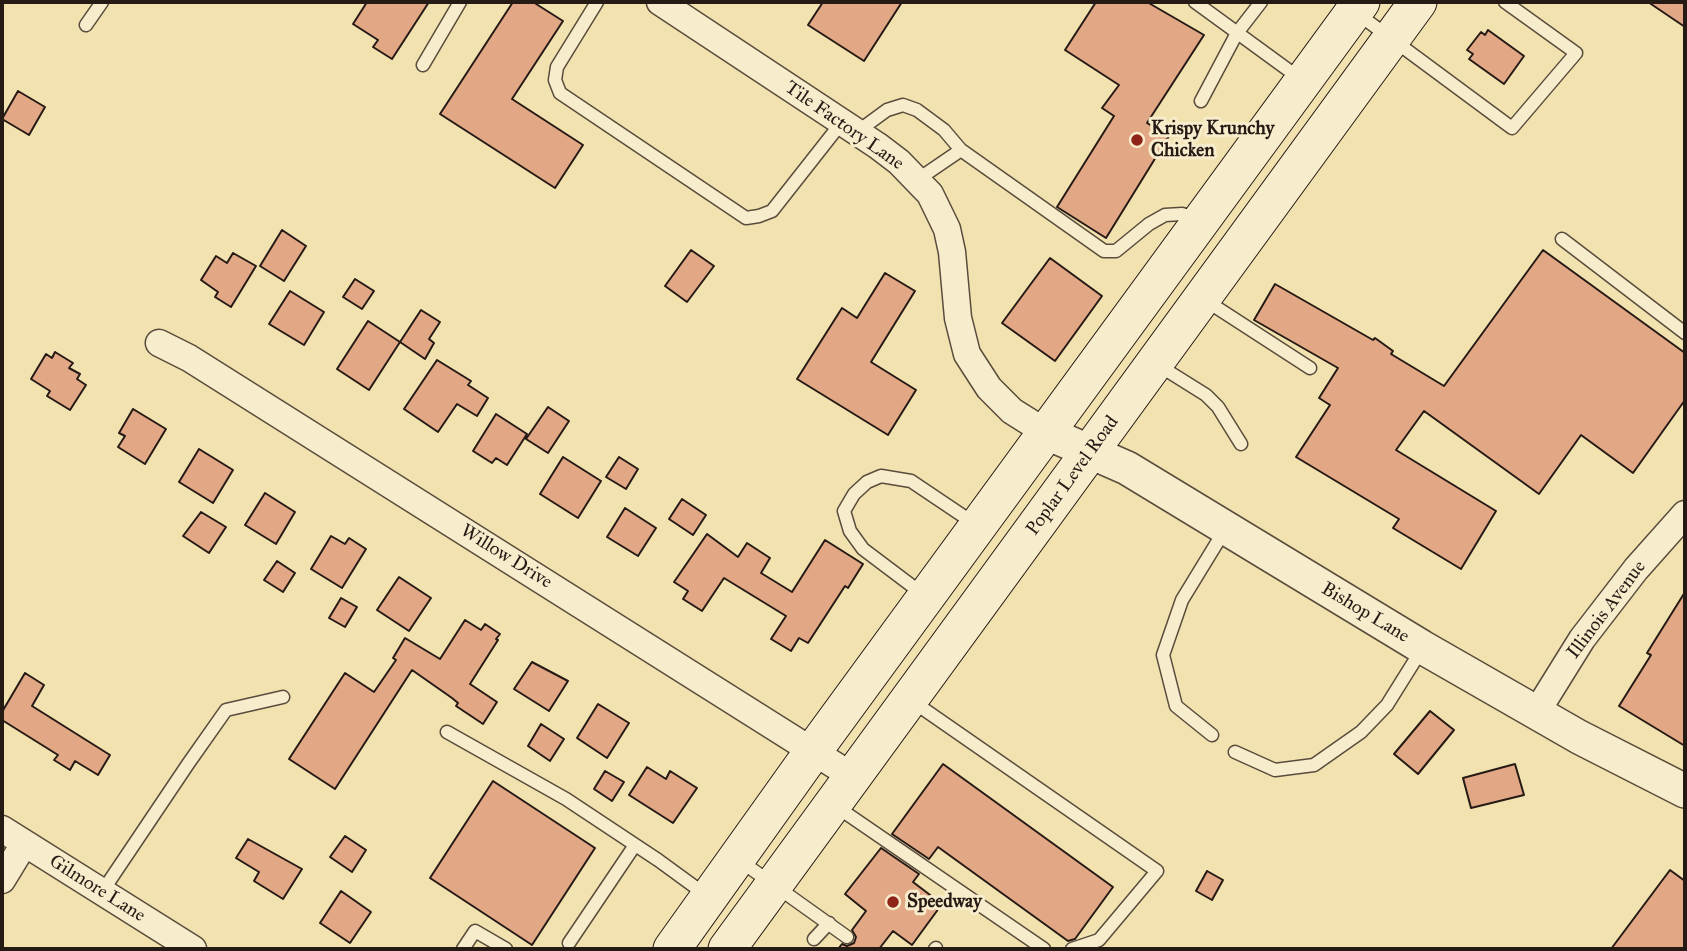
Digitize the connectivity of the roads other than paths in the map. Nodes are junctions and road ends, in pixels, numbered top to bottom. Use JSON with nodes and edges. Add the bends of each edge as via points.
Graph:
{"nodes":[{"id":1,"x":102,"y":2,"type":"edge"},
{"id":2,"x":460,"y":2,"type":"edge"},
{"id":3,"x":597,"y":2,"type":"edge"},
{"id":4,"x":660,"y":2,"type":"edge"},
{"id":5,"x":1195,"y":2,"type":"edge"},
{"id":6,"x":1261,"y":2,"type":"edge"},
{"id":7,"x":1418,"y":2,"type":"edge"},
{"id":8,"x":1504,"y":2,"type":"edge"},
{"id":9,"x":1357,"y":7,"type":"edge"},
{"id":10,"x":86,"y":25,"type":"dead end"},
{"id":11,"x":1237,"y":33,"type":"junction"},
{"id":12,"x":1392,"y":37,"type":"junction"},
{"id":13,"x":423,"y":65,"type":"dead end"},
{"id":14,"x":1303,"y":80,"type":"junction"},
{"id":15,"x":1201,"y":101,"type":"dead end"},
{"id":16,"x":850,"y":127,"type":"junction"},
{"id":17,"x":961,"y":150,"type":"junction"},
{"id":18,"x":917,"y":180,"type":"junction"},
{"id":19,"x":1202,"y":220,"type":"junction"},
{"id":20,"x":1562,"y":239,"type":"dead end"},
{"id":21,"x":1202,"y":298,"type":"junction"},
{"id":22,"x":1685,"y":333,"type":"edge"},
{"id":23,"x":159,"y":343,"type":"dead end"},
{"id":24,"x":1155,"y":363,"type":"junction"},
{"id":25,"x":1310,"y":368,"type":"dead end"},
{"id":26,"x":1047,"y":433,"type":"junction"},
{"id":27,"x":1241,"y":444,"type":"dead end"},
{"id":28,"x":1090,"y":452,"type":"junction"},
{"id":29,"x":1685,"y":514,"type":"edge"},
{"id":30,"x":978,"y":527,"type":"junction"},
{"id":31,"x":1226,"y":528,"type":"junction"},
{"id":32,"x":926,"y":597,"type":"junction"},
{"id":33,"x":1422,"y":647,"type":"junction"},
{"id":34,"x":283,"y":697,"type":"dead end"},
{"id":35,"x":909,"y":698,"type":"junction"},
{"id":36,"x":1536,"y":713,"type":"junction"},
{"id":37,"x":447,"y":732,"type":"dead end"},
{"id":38,"x":1212,"y":735,"type":"dead end"},
{"id":39,"x":814,"y":750,"type":"junction"},
{"id":40,"x":1235,"y":752,"type":"dead end"},
{"id":41,"x":842,"y":790,"type":"junction"},
{"id":42,"x":1685,"y":791,"type":"edge"},
{"id":43,"x":2,"y":829,"type":"edge"},
{"id":44,"x":24,"y":844,"type":"junction"},
{"id":45,"x":635,"y":845,"type":"junction"},
{"id":46,"x":737,"y":859,"type":"junction"},
{"id":47,"x":2,"y":880,"type":"edge"},
{"id":48,"x":774,"y":884,"type":"junction"},
{"id":49,"x":102,"y":892,"type":"junction"},
{"id":50,"x":709,"y":897,"type":"junction"},
{"id":51,"x":829,"y":923,"type":"junction"},
{"id":52,"x":847,"y":937,"type":"dead end"},
{"id":53,"x":814,"y":939,"type":"dead end"},
{"id":54,"x":569,"y":943,"type":"dead end"},
{"id":55,"x":677,"y":948,"type":"edge"},
{"id":56,"x":193,"y":949,"type":"edge"},
{"id":57,"x":463,"y":949,"type":"edge"},
{"id":58,"x":506,"y":949,"type":"edge"},
{"id":59,"x":727,"y":949,"type":"edge"},
{"id":60,"x":1044,"y":949,"type":"edge"},
{"id":61,"x":1072,"y":949,"type":"edge"}],
"edges":[{"from":1,"to":10,"type":"lane"},
{"from":2,"to":13,"type":"lane"},
{"from":3,"to":16,"type":"lane","via":[[556,67],[560,93],[746,218],[772,211]]},
{"from":4,"to":16,"type":"street","name":"Tile Factory Lane"},
{"from":5,"to":11,"type":"lane"},
{"from":6,"to":11,"type":"lane"},
{"from":7,"to":12,"type":"main road","name":"Poplar Level Road"},
{"from":8,"to":12,"type":"lane","via":[[1576,53],[1512,128]]},
{"from":9,"to":12,"type":"lane"},
{"from":9,"to":14,"type":"main road"},
{"from":11,"to":14,"type":"lane"},
{"from":11,"to":15,"type":"lane"},
{"from":12,"to":21,"type":"main road","name":"Poplar Level Road"},
{"from":14,"to":19,"type":"main road"},
{"from":16,"to":17,"type":"lane","via":[[903,105],[918,110]]},
{"from":16,"to":18,"type":"street","name":"Tile Factory Lane"},
{"from":17,"to":18,"type":"lane"},
{"from":17,"to":19,"type":"lane","via":[[1104,251],[1116,251],[1165,215]]},
{"from":18,"to":26,"type":"street","name":"Tile Factory Lane","via":[[930,194],[947,229],[967,354],[989,388],[1012,411]]},
{"from":19,"to":26,"type":"main road"},
{"from":20,"to":22,"type":"lane"},
{"from":21,"to":24,"type":"main road","name":"Poplar Level Road"},
{"from":21,"to":25,"type":"lane"},
{"from":23,"to":39,"type":"street","name":"Willow Drive"},
{"from":24,"to":27,"type":"lane","via":[[1206,395]]},
{"from":24,"to":28,"type":"main road","name":"Poplar Level Road"},
{"from":26,"to":28,"type":"street","name":"Bishop Lane"},
{"from":26,"to":30,"type":"main road"},
{"from":28,"to":31,"type":"street","name":"Bishop Lane","via":[[1127,468]]},
{"from":28,"to":35,"type":"main road","name":"Poplar Level Road"},
{"from":29,"to":36,"type":"street","name":"Illinois Avenue","via":[[1582,639]]},
{"from":30,"to":32,"type":"main road"},
{"from":30,"to":32,"type":"lane","via":[[911,481],[881,476],[854,494],[845,511],[850,531],[863,549]]},
{"from":31,"to":33,"type":"street","name":"Bishop Lane"},
{"from":31,"to":38,"type":"lane","via":[[1182,600],[1163,655],[1176,706]]},
{"from":32,"to":39,"type":"main road"},
{"from":33,"to":36,"type":"street","name":"Bishop Lane"},
{"from":33,"to":40,"type":"lane","via":[[1387,705],[1362,732],[1314,765],[1275,770]]},
{"from":34,"to":49,"type":"lane","via":[[226,710]]},
{"from":35,"to":41,"type":"main road","name":"Poplar Level Road"},
{"from":35,"to":61,"type":"lane","via":[[1157,871],[1099,940]]},
{"from":36,"to":42,"type":"street","name":"Bishop Lane"},
{"from":37,"to":45,"type":"lane","via":[[566,799]]},
{"from":39,"to":41,"type":"street","name":"Willow Drive"},
{"from":39,"to":46,"type":"main road"},
{"from":41,"to":48,"type":"main road","name":"Poplar Level Road"},
{"from":41,"to":60,"type":"lane"},
{"from":43,"to":44,"type":"street","name":"Gilmore Lane"},
{"from":44,"to":47,"type":"street"},
{"from":44,"to":49,"type":"street","name":"Gilmore Lane"},
{"from":45,"to":50,"type":"lane"},
{"from":45,"to":54,"type":"lane"},
{"from":46,"to":48,"type":"lane"},
{"from":46,"to":50,"type":"main road"},
{"from":48,"to":51,"type":"lane"},
{"from":48,"to":59,"type":"main road","name":"Poplar Level Road"},
{"from":49,"to":56,"type":"street","name":"Gilmore Lane"},
{"from":50,"to":55,"type":"main road"},
{"from":51,"to":52,"type":"lane"},
{"from":51,"to":53,"type":"lane"},
{"from":57,"to":58,"type":"lane","via":[[475,931]]}]}
